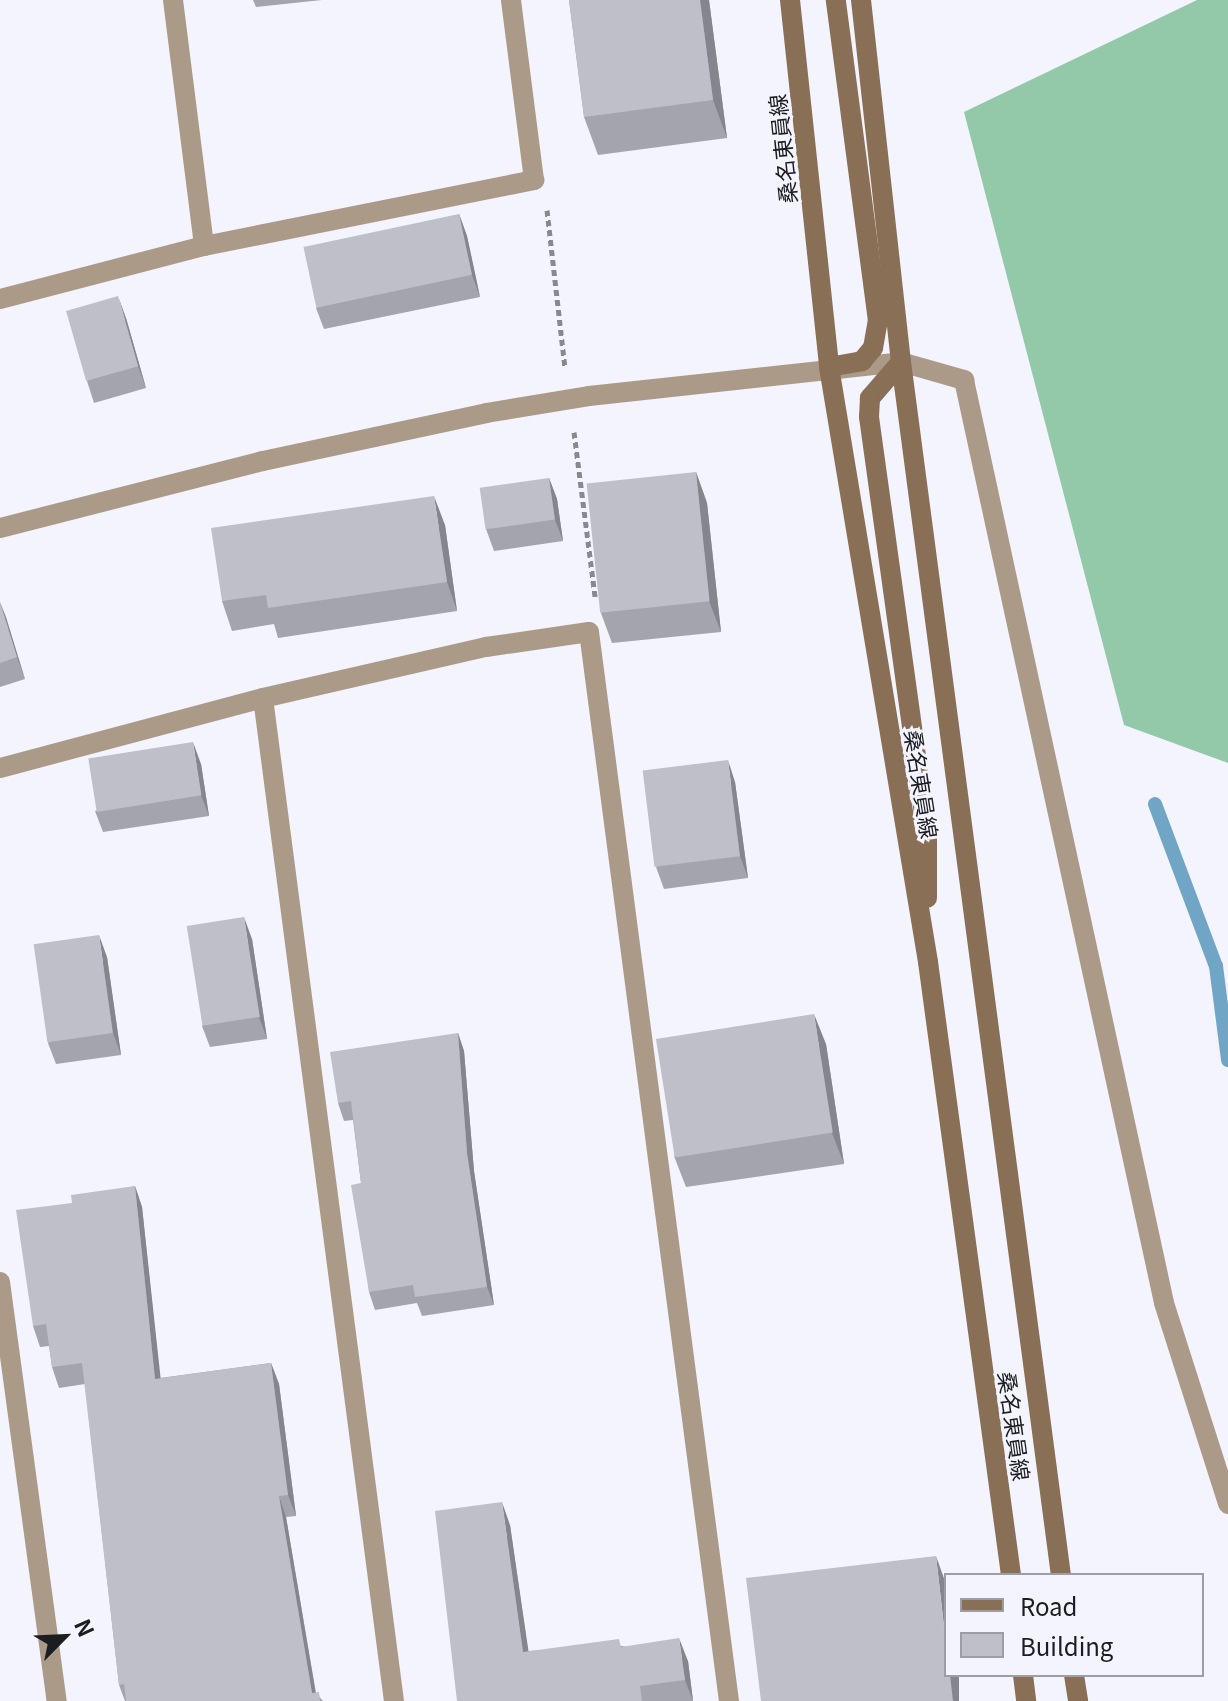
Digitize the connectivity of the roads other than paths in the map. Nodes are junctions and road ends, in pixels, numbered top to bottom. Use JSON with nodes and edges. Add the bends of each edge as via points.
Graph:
{"nodes":[{"id":1,"x":173,"y":0,"type":"edge"},
{"id":2,"x":511,"y":0,"type":"edge"},
{"id":3,"x":790,"y":0,"type":"edge"},
{"id":4,"x":836,"y":0,"type":"edge"},
{"id":5,"x":861,"y":0,"type":"edge"},
{"id":6,"x":204,"y":246,"type":"junction"},
{"id":7,"x":0,"y":299,"type":"edge"},
{"id":8,"x":901,"y":362,"type":"junction"},
{"id":9,"x":829,"y":367,"type":"junction"},
{"id":10,"x":0,"y":528,"type":"edge"},
{"id":11,"x":263,"y":698,"type":"junction"},
{"id":12,"x":0,"y":768,"type":"edge"},
{"id":13,"x":928,"y":962,"type":"junction"},
{"id":14,"x":0,"y":1282,"type":"edge"},
{"id":15,"x":1228,"y":1504,"type":"edge"},
{"id":16,"x":1011,"y":1573,"type":"edge"},
{"id":17,"x":1061,"y":1573,"type":"edge"},
{"id":18,"x":1023,"y":1677,"type":"edge"},
{"id":19,"x":1074,"y":1677,"type":"edge"},
{"id":20,"x":57,"y":1701,"type":"edge"},
{"id":21,"x":394,"y":1701,"type":"edge"},
{"id":22,"x":729,"y":1701,"type":"edge"},
{"id":23,"x":1026,"y":1701,"type":"edge"},
{"id":24,"x":1078,"y":1701,"type":"edge"}],
"edges":[{"from":1,"to":6,"type":"street"},
{"from":2,"to":6,"type":"street","via":[[534,180]]},
{"from":3,"to":9,"type":"main road","name":"桑名東員線"},
{"from":4,"to":9,"type":"main road","via":[[878,321],[873,348],[862,361]]},
{"from":5,"to":8,"type":"main road","name":"桑名東員線"},
{"from":6,"to":7,"type":"street"},
{"from":8,"to":9,"type":"street"},
{"from":8,"to":13,"type":"main road","via":[[870,398],[869,417],[927,833]]},
{"from":8,"to":15,"type":"street","via":[[964,380],[1164,1303]]},
{"from":8,"to":17,"type":"main road","name":"桑名東員線"},
{"from":9,"to":10,"type":"street","via":[[486,413],[263,461]]},
{"from":9,"to":13,"type":"main road","name":"桑名東員線"},
{"from":11,"to":12,"type":"street"},
{"from":11,"to":21,"type":"street"},
{"from":11,"to":22,"type":"street","via":[[486,647],[589,632]]},
{"from":13,"to":16,"type":"main road","name":"桑名東員線"},
{"from":14,"to":20,"type":"street"},
{"from":18,"to":23,"type":"main road"},
{"from":19,"to":24,"type":"main road"}]}
